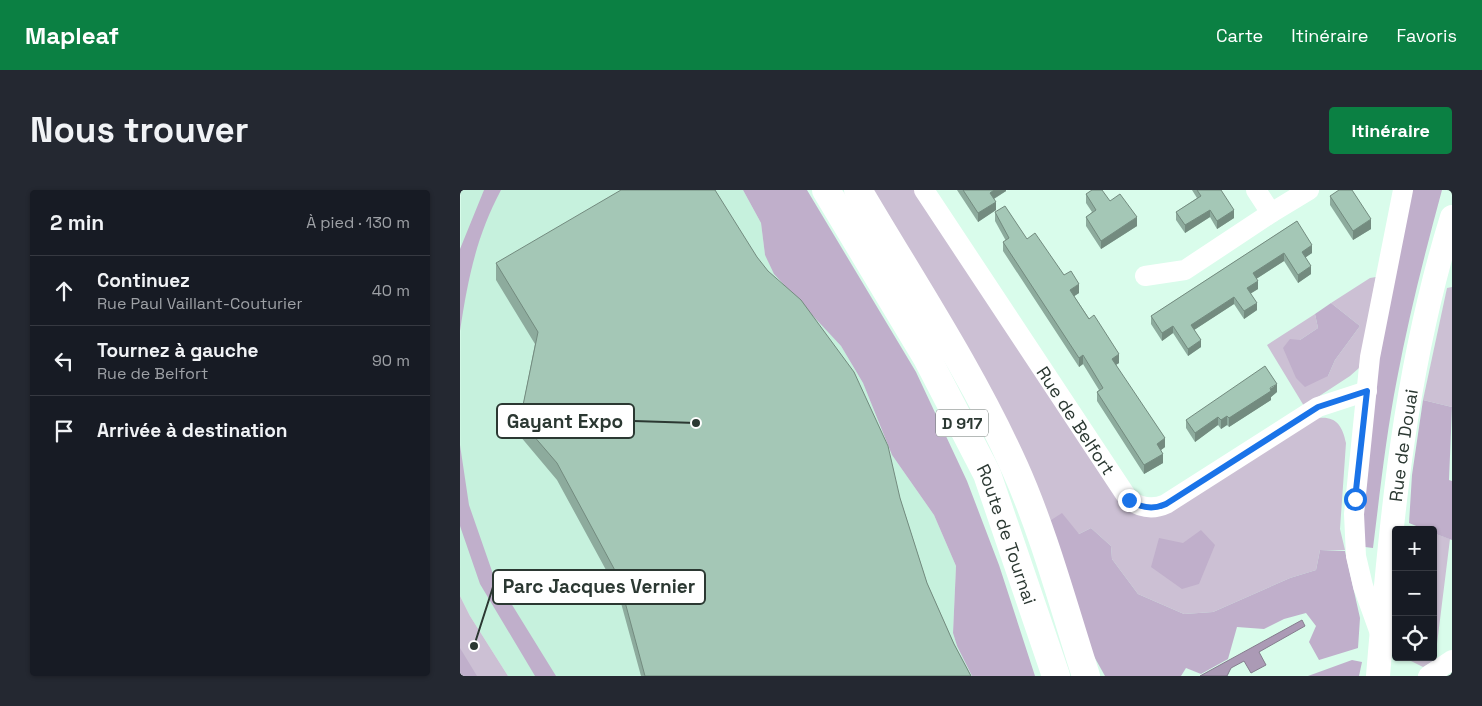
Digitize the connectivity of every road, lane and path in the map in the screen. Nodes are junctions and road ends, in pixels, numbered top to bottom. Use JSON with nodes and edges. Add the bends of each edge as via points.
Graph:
{"nodes":[{"id":1,"x":826,"y":190,"type":"edge"},
{"id":2,"x":858,"y":190,"type":"edge"},
{"id":3,"x":924,"y":190,"type":"edge"},
{"id":4,"x":1256,"y":190,"type":"edge"},
{"id":5,"x":1309,"y":190,"type":"edge"},
{"id":6,"x":1403,"y":190,"type":"edge"},
{"id":7,"x":1271,"y":213,"type":"junction"},
{"id":8,"x":1452,"y":217,"type":"edge"},
{"id":9,"x":1145,"y":276,"type":"dead end"},
{"id":10,"x":1367,"y":391,"type":"junction"},
{"id":11,"x":1382,"y":636,"type":"junction"},
{"id":12,"x":1452,"y":657,"type":"edge"},
{"id":13,"x":1056,"y":676,"type":"edge"},
{"id":14,"x":1086,"y":676,"type":"edge"},
{"id":15,"x":1378,"y":676,"type":"edge"},
{"id":16,"x":1428,"y":676,"type":"edge"}],
"edges":[{"from":1,"to":13,"type":"main road","name":"Route de Tournai","number":"D 917","via":[[927,358],[983,467]]},
{"from":2,"to":14,"type":"main road","name":"Route de Tournai","number":"D 917","via":[[955,350],[1008,453],[1028,502]]},
{"from":3,"to":10,"type":"street","name":"Rue de Belfort","via":[[1124,492],[1136,504],[1151,508],[1166,504],[1318,407]]},
{"from":4,"to":7,"type":"street"},
{"from":5,"to":7,"type":"street"},
{"from":6,"to":10,"type":"street","via":[[1370,357]]},
{"from":7,"to":9,"type":"street","via":[[1185,270]]},
{"from":8,"to":11,"type":"street","name":"Rue de Douai","via":[[1424,322],[1404,424]]},
{"from":10,"to":11,"type":"street","via":[[1355,499],[1354,542],[1363,586]]},
{"from":11,"to":15,"type":"street","name":"Rue de Douai"},
{"from":12,"to":16,"type":"street"}]}
